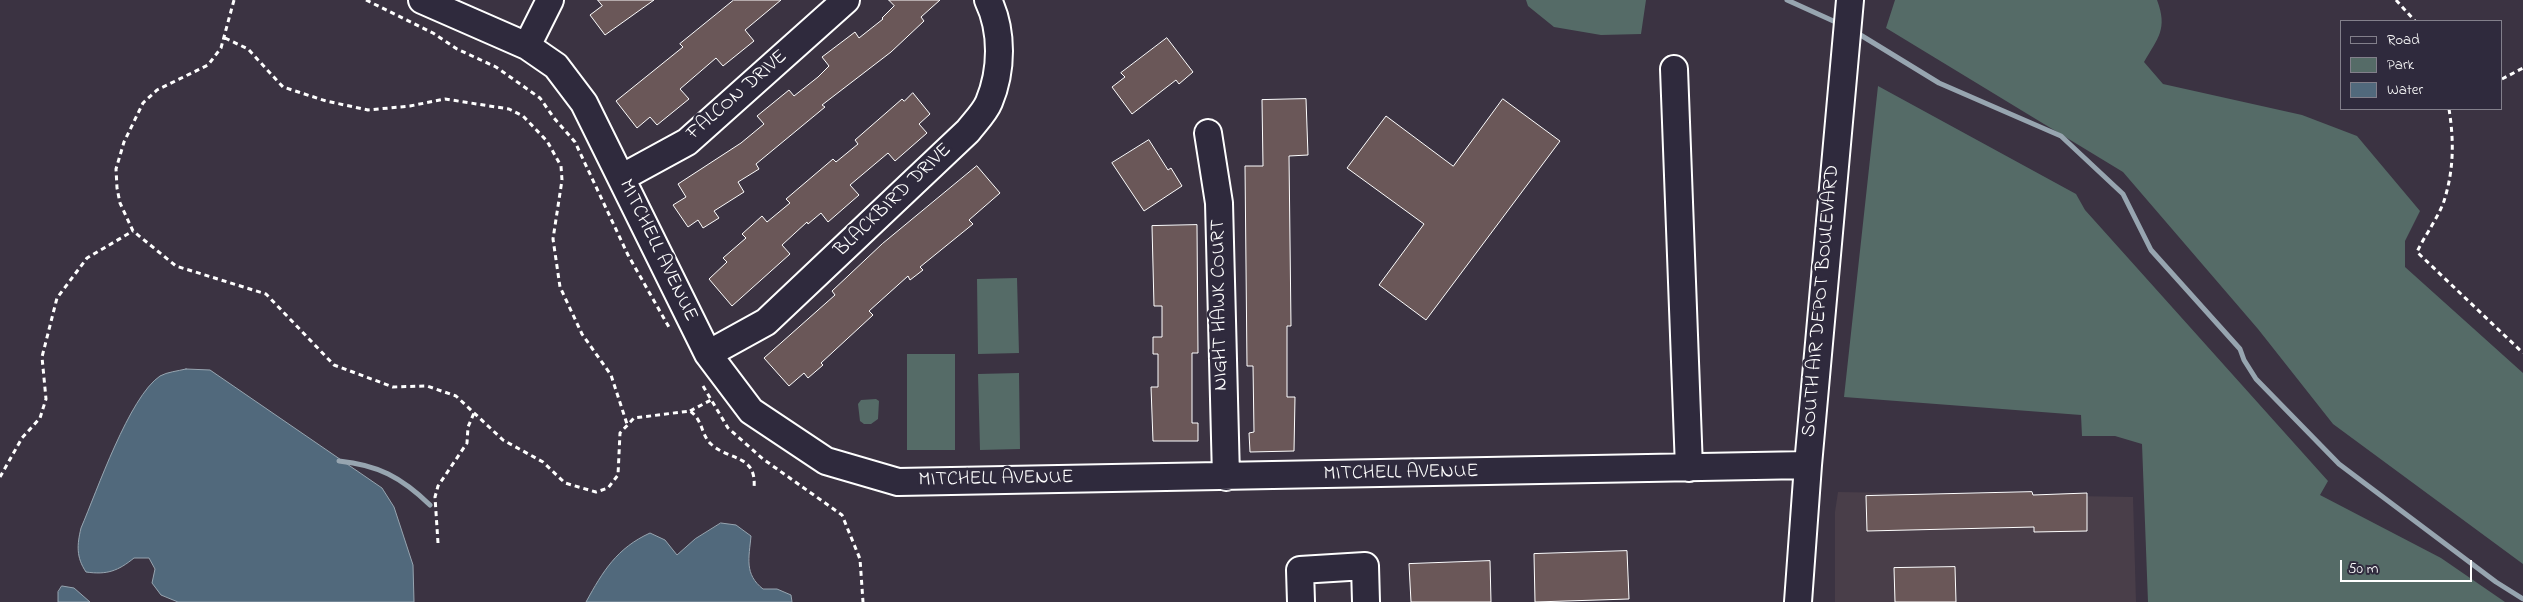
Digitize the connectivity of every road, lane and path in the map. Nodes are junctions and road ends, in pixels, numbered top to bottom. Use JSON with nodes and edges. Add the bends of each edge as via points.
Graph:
{"nodes":[{"id":1,"x":234,"y":0,"type":"edge"},
{"id":2,"x":366,"y":0,"type":"edge"},
{"id":3,"x":422,"y":0,"type":"edge"},
{"id":4,"x":550,"y":0,"type":"edge"},
{"id":5,"x":846,"y":0,"type":"edge"},
{"id":6,"x":988,"y":0,"type":"edge"},
{"id":7,"x":2396,"y":0,"type":"edge"},
{"id":8,"x":1849,"y":2,"type":"edge"},
{"id":9,"x":2414,"y":20,"type":"edge"},
{"id":10,"x":225,"y":38,"type":"junction"},
{"id":11,"x":527,"y":46,"type":"junction"},
{"id":12,"x":2523,"y":68,"type":"edge"},
{"id":13,"x":1674,"y":69,"type":"dead end"},
{"id":14,"x":2503,"y":78,"type":"edge"},
{"id":15,"x":2449,"y":110,"type":"edge"},
{"id":16,"x":1208,"y":133,"type":"dead end"},
{"id":17,"x":621,"y":178,"type":"junction"},
{"id":18,"x":134,"y":230,"type":"junction"},
{"id":19,"x":672,"y":334,"type":"dead end"},
{"id":20,"x":2523,"y":353,"type":"edge"},
{"id":21,"x":708,"y":354,"type":"junction"},
{"id":22,"x":699,"y":380,"type":"dead end"},
{"id":23,"x":711,"y":400,"type":"junction"},
{"id":24,"x":690,"y":411,"type":"junction"},
{"id":25,"x":474,"y":413,"type":"junction"},
{"id":26,"x":628,"y":425,"type":"junction"},
{"id":27,"x":1808,"y":465,"type":"junction"},
{"id":28,"x":1689,"y":468,"type":"junction"},
{"id":29,"x":1226,"y":477,"type":"junction"},
{"id":30,"x":0,"y":478,"type":"edge"},
{"id":31,"x":754,"y":488,"type":"dead end"},
{"id":32,"x":438,"y":543,"type":"dead end"},
{"id":33,"x":863,"y":602,"type":"edge"},
{"id":34,"x":1301,"y":602,"type":"edge"},
{"id":35,"x":1366,"y":602,"type":"edge"},
{"id":36,"x":1798,"y":602,"type":"edge"}],
"edges":[{"from":1,"to":10,"type":"path"},
{"from":2,"to":19,"type":"path","via":[[496,67],[540,98],[575,142],[628,255]]},
{"from":3,"to":11,"type":"street","name":"MITCHELL AVENUE"},
{"from":4,"to":11,"type":"street"},
{"from":5,"to":17,"type":"street","name":"FALCON DRIVE","via":[[688,142]]},
{"from":6,"to":21,"type":"street","name":"BLACKBIRD DRIVE","via":[[993,9],[999,42],[997,75],[988,104],[968,131],[766,322]]},
{"from":7,"to":9,"type":"path"},
{"from":8,"to":27,"type":"street","name":"SOUTH AIR DEPOT BOULEVARD"},
{"from":10,"to":18,"type":"path","via":[[208,65],[157,90],[143,103],[124,142],[116,169],[117,188],[120,203]]},
{"from":10,"to":26,"type":"path","via":[[248,49],[283,87],[326,101],[368,110],[445,99],[509,109],[523,116],[547,141],[560,166],[562,180],[553,239],[560,287],[582,334],[611,374]]},
{"from":11,"to":17,"type":"street","name":"MITCHELL AVENUE","via":[[556,66],[584,103]]},
{"from":12,"to":14,"type":"path"},
{"from":13,"to":28,"type":"street"},
{"from":15,"to":20,"type":"path","via":[[2454,136],[2444,202],[2417,252]]},
{"from":16,"to":29,"type":"street","name":"NIGHT HAWK COURT","via":[[1219,203]]},
{"from":17,"to":21,"type":"street","name":"MITCHELL AVENUE"},
{"from":18,"to":25,"type":"path","via":[[176,266],[266,294],[334,364],[393,387],[426,386],[442,391],[456,396]]},
{"from":18,"to":30,"type":"path","via":[[87,258],[57,298],[42,357],[46,399],[42,412],[22,438]]},
{"from":21,"to":29,"type":"street","name":"MITCHELL AVENUE","via":[[751,411],[773,426],[826,461],[898,482]]},
{"from":22,"to":23,"type":"path"},
{"from":23,"to":24,"type":"path"},
{"from":23,"to":33,"type":"path","via":[[728,428],[763,459],[842,515],[860,559]]},
{"from":24,"to":26,"type":"path","via":[[634,418]]},
{"from":24,"to":31,"type":"path","via":[[698,416],[710,444],[749,465],[755,475]]},
{"from":25,"to":26,"type":"path","via":[[503,440],[543,462],[565,483],[596,492],[608,488],[618,475],[620,433]]},
{"from":25,"to":32,"type":"path","via":[[468,427],[467,443],[438,486],[435,497]]},
{"from":27,"to":28,"type":"street","name":"MITCHELL AVENUE"},
{"from":27,"to":36,"type":"street","name":"SOUTH AIR DEPOT BOULEVARD"},
{"from":28,"to":29,"type":"street","name":"MITCHELL AVENUE"},
{"from":34,"to":35,"type":"street","via":[[1300,570],[1365,566]]}]}
